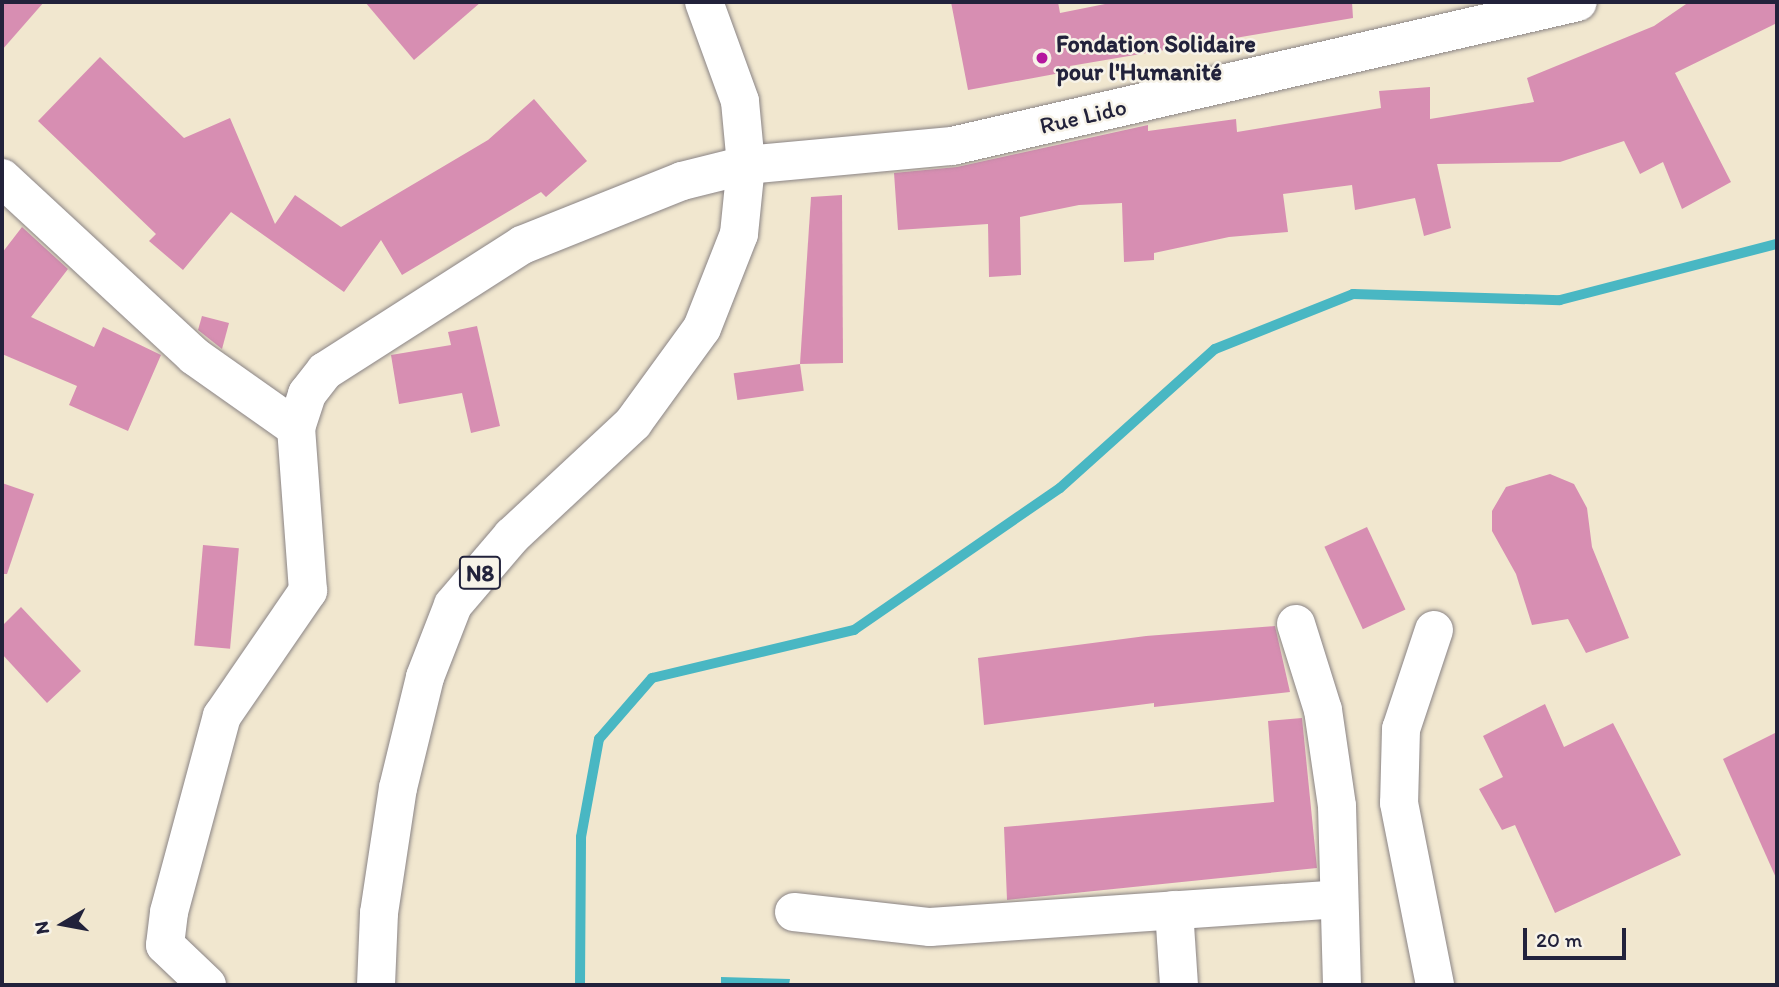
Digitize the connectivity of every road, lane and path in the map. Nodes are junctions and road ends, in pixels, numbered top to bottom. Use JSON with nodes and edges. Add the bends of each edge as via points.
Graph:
{"nodes":[{"id":1,"x":704,"y":2,"type":"edge"},
{"id":2,"x":1578,"y":2,"type":"edge"},
{"id":3,"x":746,"y":164,"type":"junction"},
{"id":4,"x":2,"y":178,"type":"edge"},
{"id":5,"x":296,"y":428,"type":"junction"},
{"id":6,"x":1296,"y":624,"type":"dead end"},
{"id":7,"x":1434,"y":630,"type":"dead end"},
{"id":8,"x":1339,"y":899,"type":"junction"},
{"id":9,"x":1174,"y":910,"type":"junction"},
{"id":10,"x":794,"y":912,"type":"dead end"},
{"id":11,"x":207,"y":985,"type":"edge"},
{"id":12,"x":376,"y":985,"type":"edge"},
{"id":13,"x":1179,"y":985,"type":"edge"},
{"id":14,"x":1342,"y":985,"type":"edge"},
{"id":15,"x":1435,"y":985,"type":"edge"}],
"edges":[{"from":1,"to":3,"type":"main road","number":"N8","via":[[740,101]]},
{"from":2,"to":3,"type":"main road","name":"Rue Lido","via":[[952,146]]},
{"from":3,"to":5,"type":"main road","name":"Rue Lido","via":[[682,181],[522,245],[325,371],[307,394]]},
{"from":3,"to":12,"type":"main road","number":"N8","via":[[739,234],[702,328],[633,423],[512,536],[453,605],[425,677],[398,788],[379,913]]},
{"from":4,"to":5,"type":"main road","via":[[194,356]]},
{"from":5,"to":11,"type":"main road","via":[[309,590],[222,716],[169,912],[165,945]]},
{"from":6,"to":8,"type":"main road","via":[[1323,710],[1337,806]]},
{"from":7,"to":15,"type":"main road","via":[[1401,729],[1399,803]]},
{"from":8,"to":9,"type":"main road"},
{"from":8,"to":14,"type":"main road"},
{"from":9,"to":10,"type":"main road","via":[[930,927]]},
{"from":9,"to":13,"type":"main road"}]}
